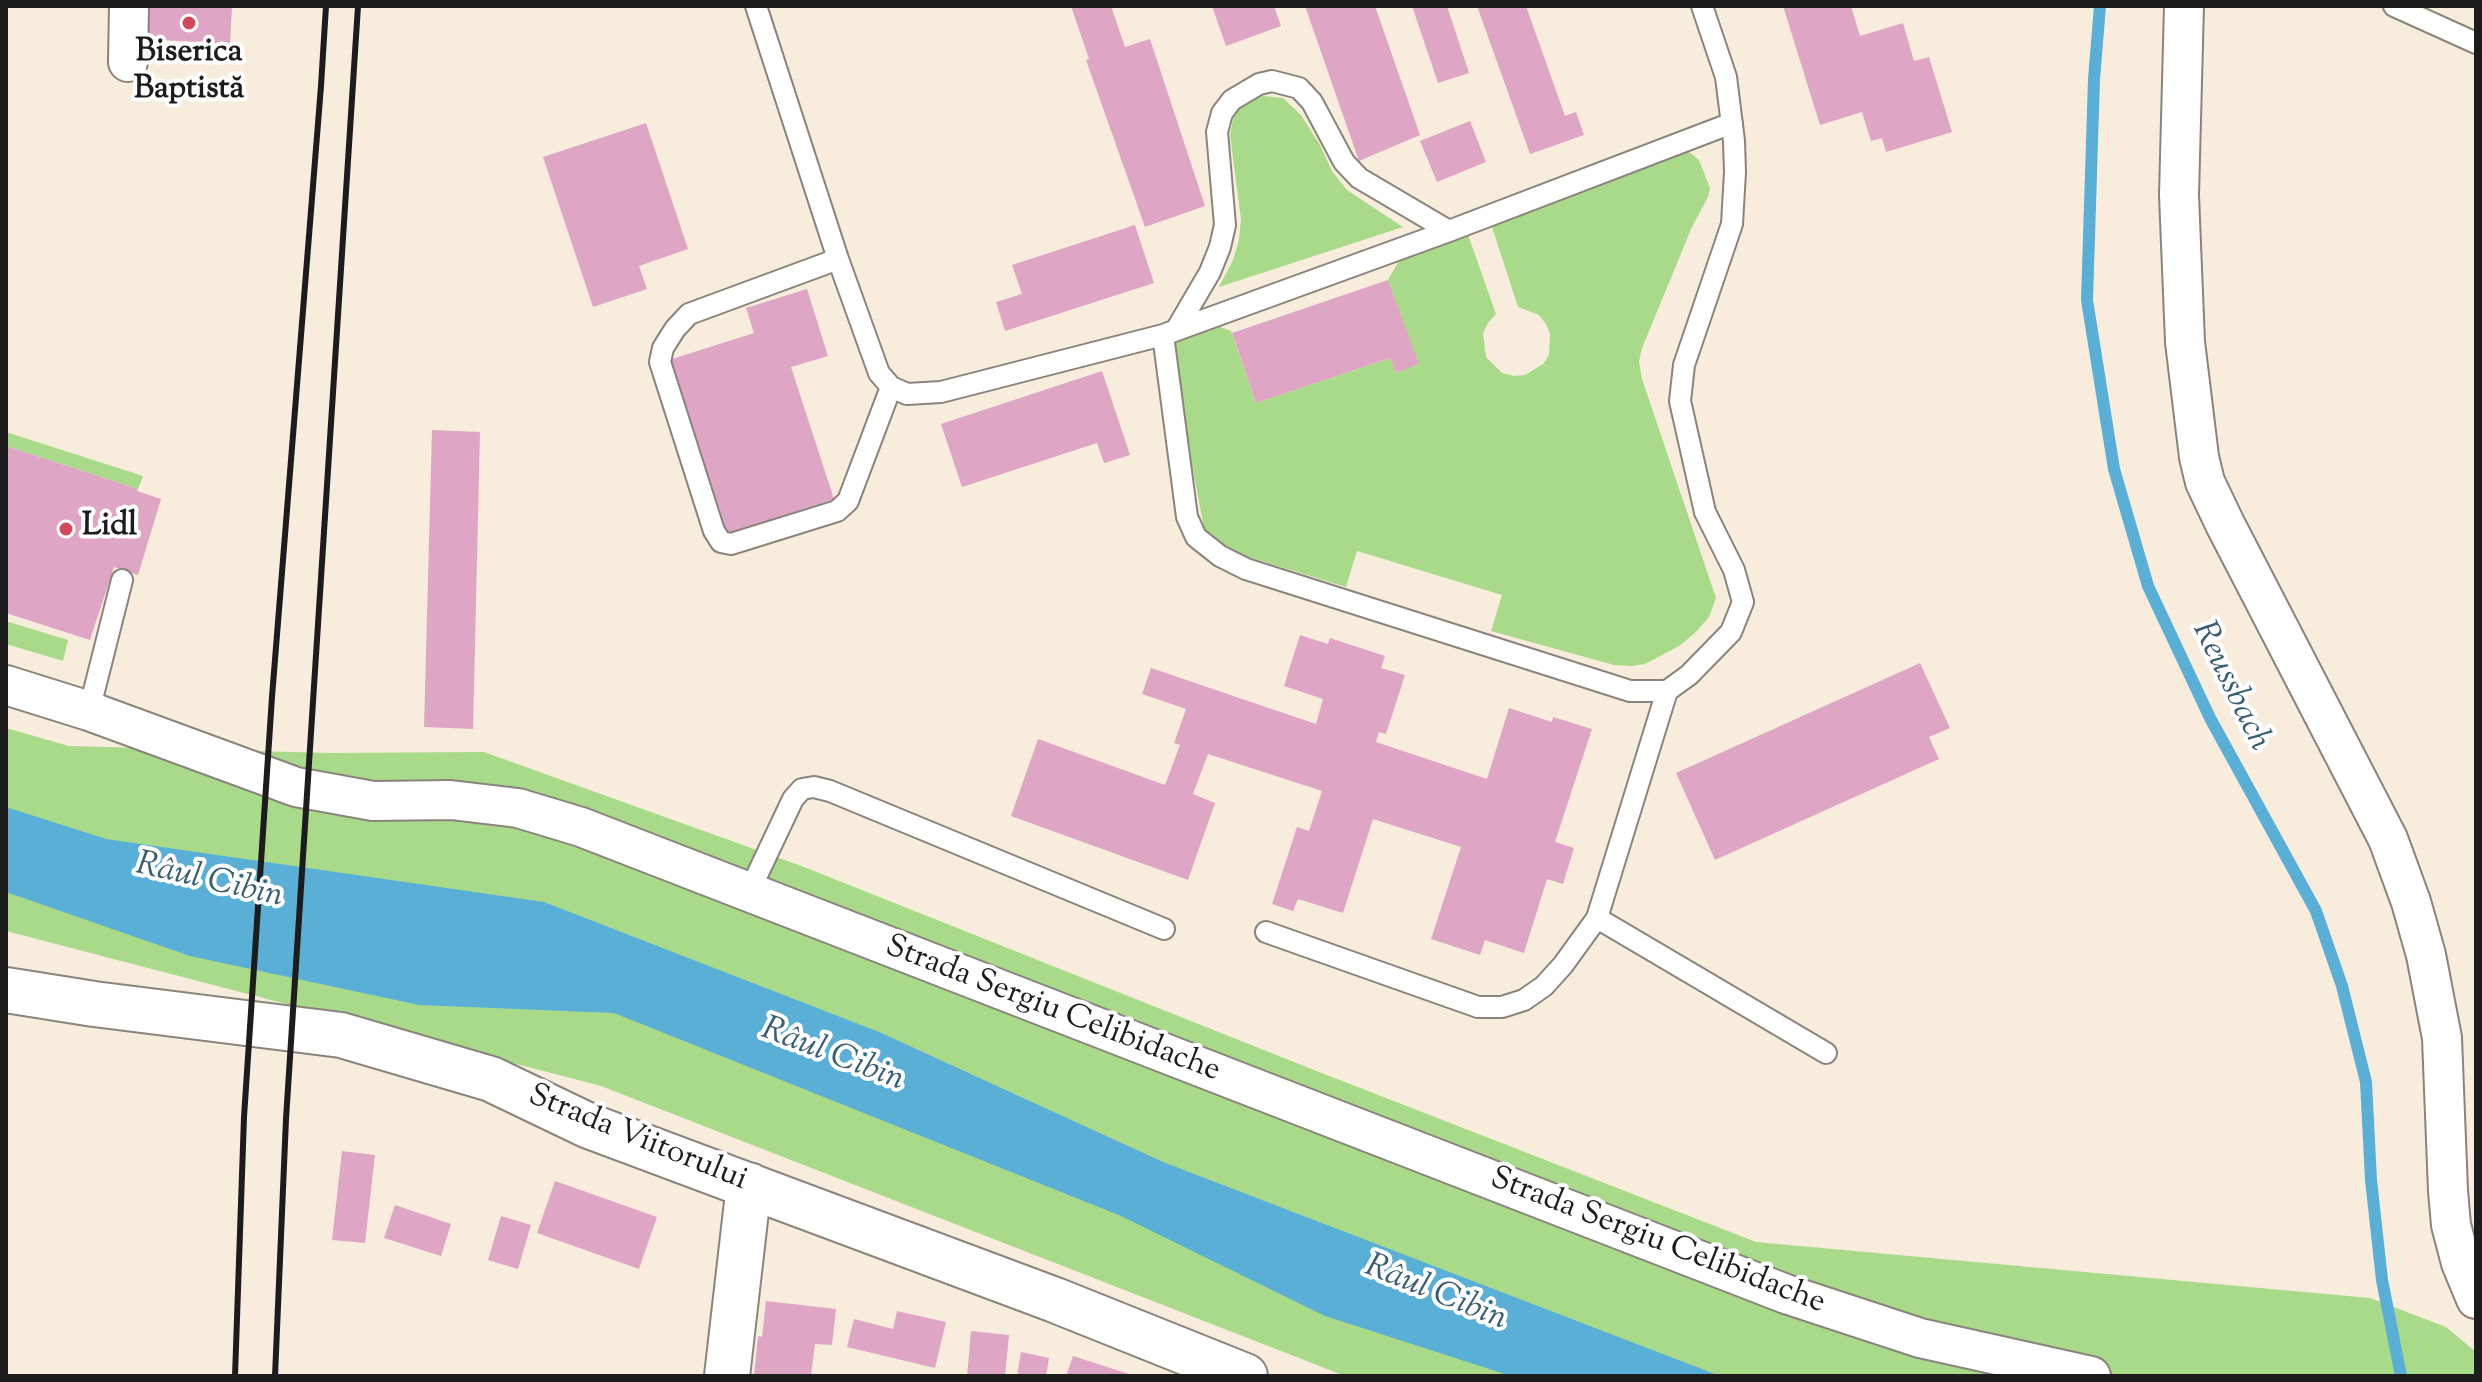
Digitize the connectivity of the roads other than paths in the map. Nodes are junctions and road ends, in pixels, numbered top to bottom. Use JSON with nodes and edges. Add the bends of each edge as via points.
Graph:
{"nodes":[{"id":1,"x":129,"y":6,"type":"edge"},
{"id":2,"x":756,"y":6,"type":"edge"},
{"id":3,"x":1702,"y":6,"type":"edge"},
{"id":4,"x":2184,"y":6,"type":"edge"},
{"id":5,"x":2394,"y":6,"type":"edge"},
{"id":6,"x":2476,"y":43,"type":"edge"},
{"id":7,"x":128,"y":62,"type":"dead end"},
{"id":8,"x":1732,"y":123,"type":"junction"},
{"id":9,"x":1449,"y":231,"type":"junction"},
{"id":10,"x":838,"y":259,"type":"junction"},
{"id":11,"x":1170,"y":332,"type":"junction"},
{"id":12,"x":891,"y":387,"type":"junction"},
{"id":13,"x":122,"y":580,"type":"dead end"},
{"id":14,"x":6,"y":685,"type":"edge"},
{"id":15,"x":1667,"y":691,"type":"junction"},
{"id":16,"x":89,"y":711,"type":"junction"},
{"id":17,"x":749,"y":892,"type":"junction"},
{"id":18,"x":1597,"y":918,"type":"junction"},
{"id":19,"x":1164,"y":929,"type":"dead end"},
{"id":20,"x":1266,"y":932,"type":"dead end"},
{"id":21,"x":6,"y":990,"type":"edge"},
{"id":22,"x":1826,"y":1053,"type":"dead end"},
{"id":23,"x":749,"y":1185,"type":"junction"},
{"id":24,"x":2476,"y":1299,"type":"edge"},
{"id":25,"x":727,"y":1376,"type":"edge"},
{"id":26,"x":1245,"y":1376,"type":"edge"},
{"id":27,"x":2091,"y":1376,"type":"edge"}],
"edges":[{"from":1,"to":7,"type":"street"},
{"from":2,"to":10,"type":"lane"},
{"from":3,"to":8,"type":"lane","via":[[1726,77]]},
{"from":4,"to":24,"type":"street","via":[[2179,195],[2185,342],[2199,457],[2225,524],[2388,839],[2411,902],[2442,1038],[2451,1225]]},
{"from":5,"to":6,"type":"lane"},
{"from":8,"to":9,"type":"lane"},
{"from":8,"to":15,"type":"lane","via":[[1732,224],[1684,365],[1680,401],[1705,512],[1734,570],[1743,602],[1731,632]]},
{"from":9,"to":11,"type":"lane"},
{"from":9,"to":11,"type":"lane","via":[[1359,178],[1299,88],[1272,81],[1259,84],[1232,100],[1222,113],[1217,132],[1225,225],[1220,247],[1210,272]]},
{"from":10,"to":12,"type":"lane","via":[[879,373]]},
{"from":10,"to":12,"type":"lane","via":[[689,314],[663,348],[660,362],[721,542],[731,544],[837,511],[848,501]]},
{"from":11,"to":12,"type":"lane","via":[[941,392],[907,394]]},
{"from":11,"to":15,"type":"lane","via":[[1187,517],[1196,537],[1220,556],[1246,569],[1630,691]]},
{"from":13,"to":16,"type":"lane"},
{"from":14,"to":16,"type":"street","name":"Strada Sergiu Celibidache"},
{"from":15,"to":18,"type":"lane"},
{"from":16,"to":17,"type":"street","name":"Strada Sergiu Celibidache","via":[[296,787],[373,801],[451,800],[518,808]]},
{"from":17,"to":19,"type":"lane","via":[[793,799],[802,789],[814,787]]},
{"from":17,"to":27,"type":"street","name":"Strada Sergiu Celibidache","via":[[1786,1294],[1920,1338]]},
{"from":18,"to":20,"type":"lane","via":[[1544,986],[1502,1007],[1478,1007]]},
{"from":18,"to":22,"type":"lane"},
{"from":21,"to":23,"type":"street","name":"Strada Viitorului","via":[[341,1035],[491,1079],[589,1126]]},
{"from":23,"to":25,"type":"street"},
{"from":23,"to":26,"type":"street","name":"Strada Viitorului"}]}
